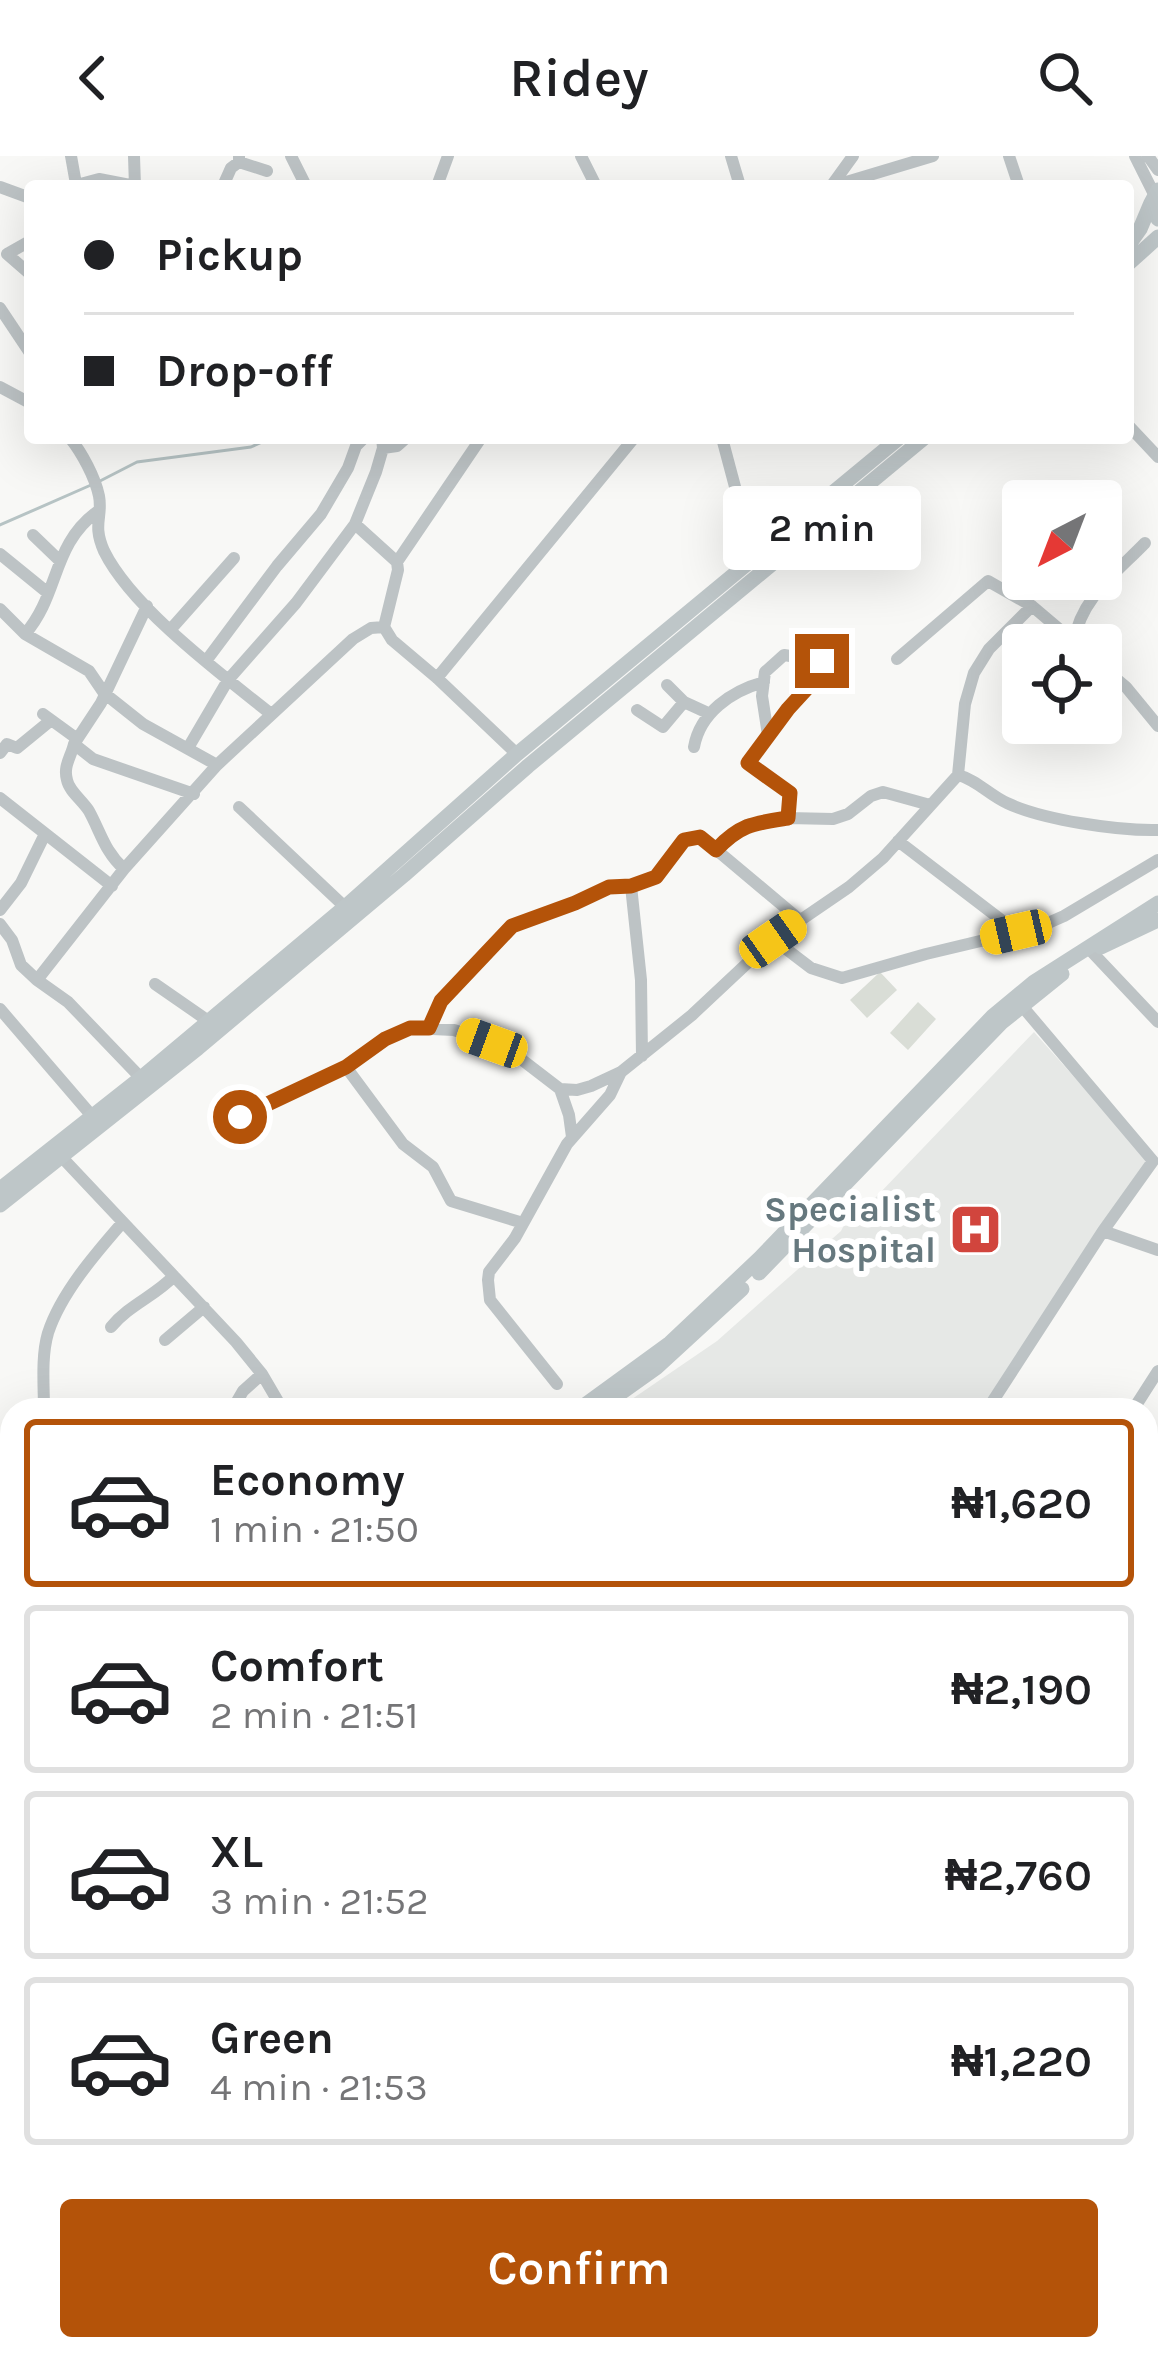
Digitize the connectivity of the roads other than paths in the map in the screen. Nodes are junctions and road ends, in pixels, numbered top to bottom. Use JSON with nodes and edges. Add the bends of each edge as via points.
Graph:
{"nodes":[{"id":1,"x":933,"y":156,"type":"edge"},
{"id":2,"x":1135,"y":156,"type":"edge"},
{"id":3,"x":1148,"y":156,"type":"edge"},
{"id":4,"x":239,"y":159,"type":"edge"},
{"id":5,"x":1158,"y":170,"type":"edge"},
{"id":6,"x":267,"y":171,"type":"dead end"},
{"id":7,"x":852,"y":180,"type":"edge"},
{"id":8,"x":1154,"y":196,"type":"edge"},
{"id":9,"x":1158,"y":219,"type":"edge"},
{"id":10,"x":1134,"y":236,"type":"edge"},
{"id":11,"x":1158,"y":236,"type":"edge"},
{"id":12,"x":24,"y":244,"type":"edge"},
{"id":13,"x":1134,"y":258,"type":"edge"},
{"id":14,"x":24,"y":269,"type":"edge"},
{"id":15,"x":0,"y":308,"type":"edge"},
{"id":16,"x":24,"y":344,"type":"edge"},
{"id":17,"x":1134,"y":432,"type":"edge"},
{"id":18,"x":1134,"y":442,"type":"edge"},
{"id":19,"x":74,"y":444,"type":"edge"},
{"id":20,"x":358,"y":444,"type":"edge"},
{"id":21,"x":382,"y":444,"type":"edge"},
{"id":22,"x":477,"y":444,"type":"edge"},
{"id":23,"x":629,"y":444,"type":"edge"},
{"id":24,"x":724,"y":444,"type":"edge"},
{"id":25,"x":892,"y":444,"type":"edge"},
{"id":26,"x":917,"y":444,"type":"edge"},
{"id":27,"x":1158,"y":458,"type":"edge"},
{"id":28,"x":1158,"y":468,"type":"edge"},
{"id":29,"x":98,"y":511,"type":"junction"},
{"id":30,"x":355,"y":524,"type":"junction"},
{"id":31,"x":34,"y":536,"type":"dead end"},
{"id":32,"x":1145,"y":543,"type":"dead end"},
{"id":33,"x":0,"y":554,"type":"edge"},
{"id":34,"x":234,"y":558,"type":"dead end"},
{"id":35,"x":754,"y":558,"type":"junction"},
{"id":36,"x":60,"y":560,"type":"junction"},
{"id":37,"x":397,"y":562,"type":"junction"},
{"id":38,"x":48,"y":592,"type":"junction"},
{"id":39,"x":147,"y":606,"type":"junction"},
{"id":40,"x":1032,"y":606,"type":"junction"},
{"id":41,"x":0,"y":609,"type":"edge"},
{"id":42,"x":1053,"y":624,"type":"edge"},
{"id":43,"x":1078,"y":624,"type":"edge"},
{"id":44,"x":384,"y":627,"type":"junction"},
{"id":45,"x":170,"y":629,"type":"junction"},
{"id":46,"x":25,"y":634,"type":"junction"},
{"id":47,"x":897,"y":659,"type":"dead end"},
{"id":48,"x":206,"y":661,"type":"junction"},
{"id":49,"x":437,"y":678,"type":"junction"},
{"id":50,"x":228,"y":680,"type":"junction"},
{"id":51,"x":764,"y":682,"type":"junction"},
{"id":52,"x":1122,"y":683,"type":"edge"},
{"id":53,"x":667,"y":685,"type":"dead end"},
{"id":54,"x":104,"y":693,"type":"junction"},
{"id":55,"x":684,"y":702,"type":"junction"},
{"id":56,"x":637,"y":710,"type":"dead end"},
{"id":57,"x":708,"y":713,"type":"junction"},
{"id":58,"x":272,"y":714,"type":"junction"},
{"id":59,"x":1158,"y":726,"type":"edge"},
{"id":60,"x":768,"y":735,"type":"junction"},
{"id":61,"x":75,"y":741,"type":"junction"},
{"id":62,"x":694,"y":747,"type":"dead end"},
{"id":63,"x":188,"y":748,"type":"junction"},
{"id":64,"x":0,"y":753,"type":"edge"},
{"id":65,"x":517,"y":754,"type":"junction"},
{"id":66,"x":218,"y":765,"type":"junction"},
{"id":67,"x":958,"y":775,"type":"junction"},
{"id":68,"x":194,"y":794,"type":"junction"},
{"id":69,"x":0,"y":798,"type":"edge"},
{"id":70,"x":930,"y":805,"type":"junction"},
{"id":71,"x":239,"y":807,"type":"dead end"},
{"id":72,"x":788,"y":818,"type":"junction"},
{"id":73,"x":1158,"y":830,"type":"edge"},
{"id":74,"x":45,"y":835,"type":"junction"},
{"id":75,"x":898,"y":841,"type":"junction"},
{"id":76,"x":716,"y":850,"type":"junction"},
{"id":77,"x":1158,"y":860,"type":"edge"},
{"id":78,"x":124,"y":869,"type":"junction"},
{"id":79,"x":112,"y":886,"type":"junction"},
{"id":80,"x":631,"y":886,"type":"junction"},
{"id":81,"x":1158,"y":903,"type":"edge"},
{"id":82,"x":345,"y":907,"type":"junction"},
{"id":83,"x":0,"y":910,"type":"edge"},
{"id":84,"x":800,"y":920,"type":"junction"},
{"id":85,"x":0,"y":924,"type":"edge"},
{"id":86,"x":1155,"y":927,"type":"edge"},
{"id":87,"x":1016,"y":932,"type":"junction"},
{"id":88,"x":773,"y":939,"type":"junction"},
{"id":89,"x":1091,"y":951,"type":"junction"},
{"id":90,"x":37,"y":980,"type":"junction"},
{"id":91,"x":154,"y":985,"type":"dead end"},
{"id":92,"x":1022,"y":1006,"type":"junction"},
{"id":93,"x":0,"y":1009,"type":"edge"},
{"id":94,"x":204,"y":1018,"type":"dead end"},
{"id":95,"x":1158,"y":1022,"type":"edge"},
{"id":96,"x":429,"y":1028,"type":"junction"},
{"id":97,"x":642,"y":1056,"type":"junction"},
{"id":98,"x":346,"y":1067,"type":"junction"},
{"id":99,"x":621,"y":1072,"type":"junction"},
{"id":100,"x":141,"y":1078,"type":"junction"},
{"id":101,"x":560,"y":1089,"type":"junction"},
{"id":102,"x":92,"y":1116,"type":"junction"},
{"id":103,"x":240,"y":1117,"type":"dead end"},
{"id":104,"x":572,"y":1137,"type":"junction"},
{"id":105,"x":57,"y":1152,"type":"junction"},
{"id":106,"x":1156,"y":1159,"type":"edge"},
{"id":107,"x":0,"y":1189,"type":"edge"},
{"id":108,"x":0,"y":1205,"type":"edge"},
{"id":109,"x":123,"y":1222,"type":"junction"},
{"id":110,"x":523,"y":1223,"type":"junction"},
{"id":111,"x":1103,"y":1232,"type":"junction"},
{"id":112,"x":1158,"y":1250,"type":"edge"},
{"id":113,"x":174,"y":1276,"type":"junction"},
{"id":114,"x":204,"y":1307,"type":"junction"},
{"id":115,"x":111,"y":1328,"type":"dead end"},
{"id":116,"x":166,"y":1340,"type":"dead end"},
{"id":117,"x":262,"y":1374,"type":"junction"},
{"id":118,"x":557,"y":1384,"type":"dead end"},
{"id":119,"x":44,"y":1398,"type":"edge"},
{"id":120,"x":239,"y":1398,"type":"edge"},
{"id":121,"x":276,"y":1398,"type":"edge"},
{"id":122,"x":594,"y":1398,"type":"edge"},
{"id":123,"x":615,"y":1398,"type":"edge"},
{"id":124,"x":999,"y":1398,"type":"edge"}],
"edges":[{"from":1,"to":7,"type":"street"},
{"from":2,"to":8,"type":"street"},
{"from":3,"to":5,"type":"street"},
{"from":4,"to":6,"type":"street"},
{"from":8,"to":9,"type":"main road"},
{"from":8,"to":10,"type":"main road"},
{"from":11,"to":13,"type":"main road"},
{"from":12,"to":14,"type":"street","via":[[7,254]]},
{"from":15,"to":16,"type":"street"},
{"from":17,"to":27,"type":"street"},
{"from":18,"to":28,"type":"street"},
{"from":19,"to":29,"type":"street","via":[[101,500]]},
{"from":20,"to":48,"type":"street","via":[[321,514]]},
{"from":21,"to":30,"type":"street"},
{"from":22,"to":37,"type":"street"},
{"from":23,"to":49,"type":"street"},
{"from":24,"to":35,"type":"street"},
{"from":25,"to":35,"type":"main road"},
{"from":26,"to":105,"type":"main road","via":[[285,976]]},
{"from":29,"to":36,"type":"street"},
{"from":29,"to":39,"type":"street","via":[[109,560]]},
{"from":30,"to":37,"type":"street"},
{"from":30,"to":50,"type":"street"},
{"from":31,"to":36,"type":"street"},
{"from":32,"to":43,"type":"street","via":[[1097,591]]},
{"from":33,"to":38,"type":"street"},
{"from":34,"to":45,"type":"street"},
{"from":35,"to":65,"type":"main road"},
{"from":36,"to":38,"type":"street"},
{"from":37,"to":44,"type":"street"},
{"from":38,"to":46,"type":"street"},
{"from":39,"to":45,"type":"street"},
{"from":39,"to":54,"type":"street"},
{"from":40,"to":42,"type":"street"},
{"from":40,"to":47,"type":"street","via":[[988,581]]},
{"from":40,"to":67,"type":"street","via":[[974,674]]},
{"from":41,"to":46,"type":"street"},
{"from":44,"to":49,"type":"street"},
{"from":44,"to":58,"type":"street","via":[[353,639]]},
{"from":45,"to":48,"type":"street"},
{"from":46,"to":54,"type":"street","via":[[89,671]]},
{"from":48,"to":50,"type":"street"},
{"from":49,"to":65,"type":"street"},
{"from":50,"to":58,"type":"street"},
{"from":50,"to":63,"type":"street"},
{"from":51,"to":57,"type":"street"},
{"from":51,"to":60,"type":"street"},
{"from":51,"to":60,"type":"street","via":[[784,655],[822,661]]},
{"from":52,"to":59,"type":"street"},
{"from":53,"to":55,"type":"street"},
{"from":54,"to":61,"type":"street"},
{"from":54,"to":63,"type":"street"},
{"from":55,"to":56,"type":"street","via":[[663,727]]},
{"from":55,"to":57,"type":"street"},
{"from":57,"to":62,"type":"street"},
{"from":58,"to":66,"type":"street"},
{"from":60,"to":72,"type":"street","via":[[748,763],[790,793]]},
{"from":61,"to":64,"type":"street","via":[[46,718],[31,740]]},
{"from":61,"to":68,"type":"street","via":[[93,759]]},
{"from":61,"to":78,"type":"street","via":[[66,783]]},
{"from":63,"to":66,"type":"street"},
{"from":65,"to":82,"type":"main road"},
{"from":66,"to":68,"type":"street"},
{"from":67,"to":70,"type":"street"},
{"from":67,"to":73,"type":"street","via":[[1029,811]]},
{"from":68,"to":78,"type":"street"},
{"from":69,"to":74,"type":"street"},
{"from":70,"to":72,"type":"street","via":[[883,793],[833,819]]},
{"from":70,"to":75,"type":"street"},
{"from":71,"to":82,"type":"street"},
{"from":72,"to":76,"type":"street","via":[[747,825]]},
{"from":74,"to":79,"type":"street"},
{"from":74,"to":83,"type":"street"},
{"from":75,"to":84,"type":"street"},
{"from":75,"to":87,"type":"street"},
{"from":76,"to":80,"type":"street","via":[[700,837],[684,840],[656,877]]},
{"from":76,"to":84,"type":"street"},
{"from":77,"to":87,"type":"street","via":[[1064,916]]},
{"from":78,"to":79,"type":"street"},
{"from":79,"to":90,"type":"street"},
{"from":80,"to":96,"type":"street","via":[[609,887],[512,926],[441,1001]]},
{"from":80,"to":97,"type":"street"},
{"from":81,"to":122,"type":"main road","via":[[993,1016],[760,1258],[670,1343]]},
{"from":82,"to":100,"type":"main road"},
{"from":84,"to":88,"type":"street"},
{"from":85,"to":90,"type":"street"},
{"from":86,"to":89,"type":"main road"},
{"from":87,"to":88,"type":"street","via":[[842,978],[811,968]]},
{"from":88,"to":97,"type":"street"},
{"from":89,"to":92,"type":"main road"},
{"from":89,"to":95,"type":"street"},
{"from":90,"to":100,"type":"street"},
{"from":91,"to":94,"type":"street"},
{"from":92,"to":106,"type":"street"},
{"from":92,"to":123,"type":"main road","via":[[700,1329]]},
{"from":93,"to":102,"type":"street"},
{"from":96,"to":98,"type":"street","via":[[385,1039]]},
{"from":96,"to":101,"type":"street","via":[[492,1043]]},
{"from":97,"to":99,"type":"street"},
{"from":98,"to":103,"type":"street"},
{"from":98,"to":110,"type":"street","via":[[403,1144],[433,1167],[451,1201]]},
{"from":99,"to":101,"type":"street"},
{"from":99,"to":104,"type":"street"},
{"from":100,"to":102,"type":"main road"},
{"from":101,"to":104,"type":"street"},
{"from":102,"to":105,"type":"main road"},
{"from":104,"to":110,"type":"street"},
{"from":105,"to":107,"type":"main road"},
{"from":105,"to":108,"type":"main road"},
{"from":105,"to":109,"type":"street"},
{"from":106,"to":111,"type":"street"},
{"from":109,"to":113,"type":"street"},
{"from":109,"to":119,"type":"street","via":[[57,1312],[46,1338]]},
{"from":110,"to":118,"type":"street","via":[[490,1272],[488,1291]]},
{"from":111,"to":112,"type":"street"},
{"from":111,"to":124,"type":"street"},
{"from":113,"to":114,"type":"street"},
{"from":113,"to":115,"type":"street"},
{"from":114,"to":116,"type":"street"},
{"from":114,"to":117,"type":"street"},
{"from":117,"to":120,"type":"street"},
{"from":117,"to":121,"type":"street"}]}
